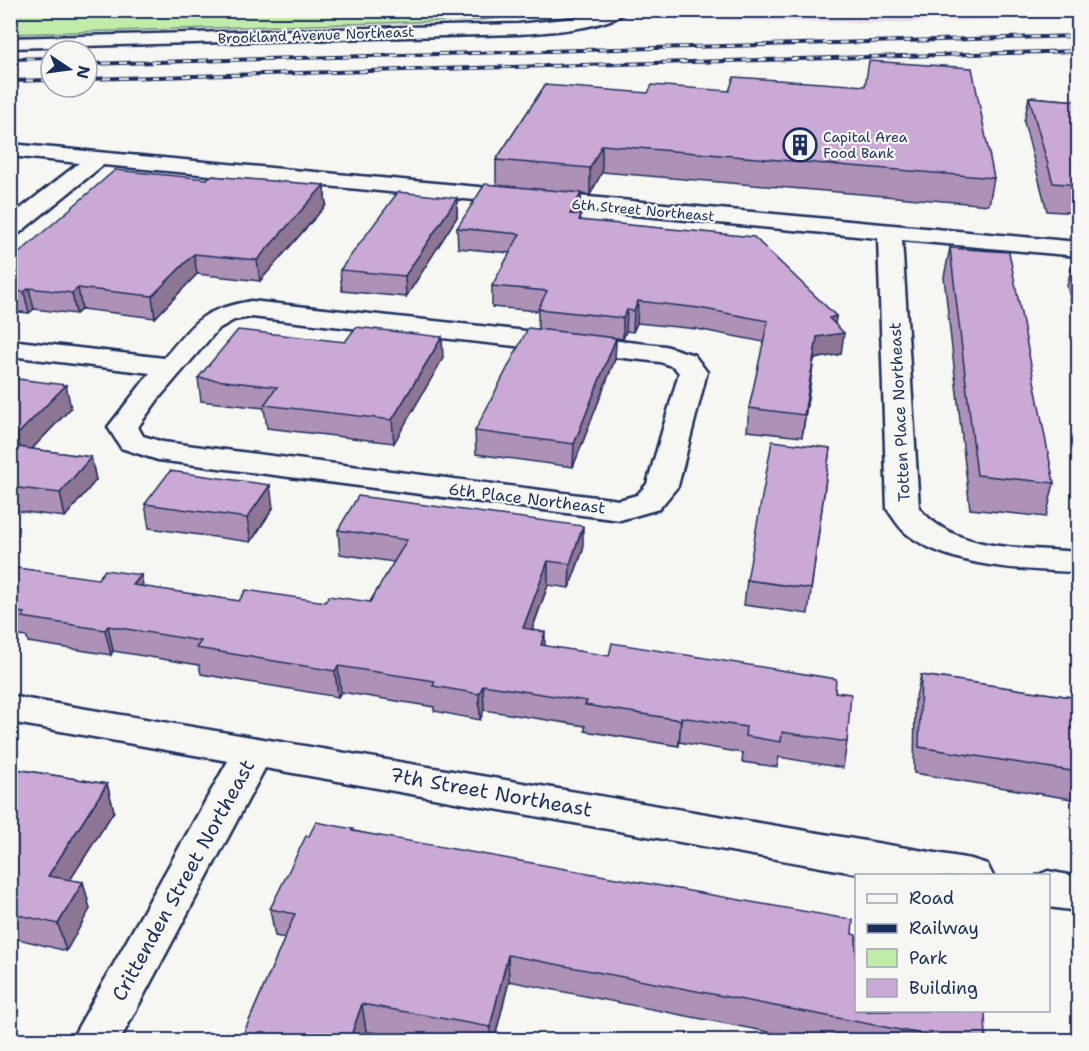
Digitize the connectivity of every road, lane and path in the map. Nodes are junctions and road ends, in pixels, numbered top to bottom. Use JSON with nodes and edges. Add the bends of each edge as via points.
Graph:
{"nodes":[{"id":1,"x":619,"y":11,"type":"edge"},
{"id":2,"x":10,"y":43,"type":"edge"},
{"id":3,"x":10,"y":150,"type":"edge"},
{"id":4,"x":99,"y":158,"type":"junction"},
{"id":5,"x":10,"y":229,"type":"edge"},
{"id":6,"x":890,"y":232,"type":"junction"},
{"id":7,"x":1078,"y":249,"type":"edge"},
{"id":8,"x":10,"y":348,"type":"edge"},
{"id":9,"x":170,"y":367,"type":"junction"},
{"id":10,"x":1078,"y":562,"type":"edge"},
{"id":11,"x":10,"y":709,"type":"edge"},
{"id":12,"x":254,"y":751,"type":"junction"},
{"id":13,"x":959,"y":874,"type":"edge"},
{"id":14,"x":1050,"y":889,"type":"edge"},
{"id":15,"x":1078,"y":894,"type":"edge"},
{"id":16,"x":95,"y":1041,"type":"edge"}],
"edges":[{"from":1,"to":2,"type":"street","name":"Brookland Avenue Northeast","via":[[565,24],[485,30]]},
{"from":3,"to":4,"type":"street","name":"6th Street Northeast"},
{"from":4,"to":5,"type":"street"},
{"from":4,"to":6,"type":"street","name":"6th Street Northeast"},
{"from":6,"to":7,"type":"street","name":"6th Street Northeast"},
{"from":6,"to":10,"type":"street","name":"Totten Place Northeast","via":[[903,509],[910,522],[937,540],[974,551]]},
{"from":8,"to":9,"type":"street"},
{"from":9,"to":9,"type":"street","name":"6th Place Northeast","via":[[209,323],[226,314],[266,309],[665,354],[684,361],[693,372],[662,486],[648,502],[620,510],[158,451],[132,442],[123,427]]},
{"from":11,"to":12,"type":"street","name":"7th Street Northeast"},
{"from":12,"to":13,"type":"street","name":"7th Street Northeast"},
{"from":12,"to":16,"type":"street","name":"Crittenden Street Northeast"},
{"from":14,"to":15,"type":"street"}]}
